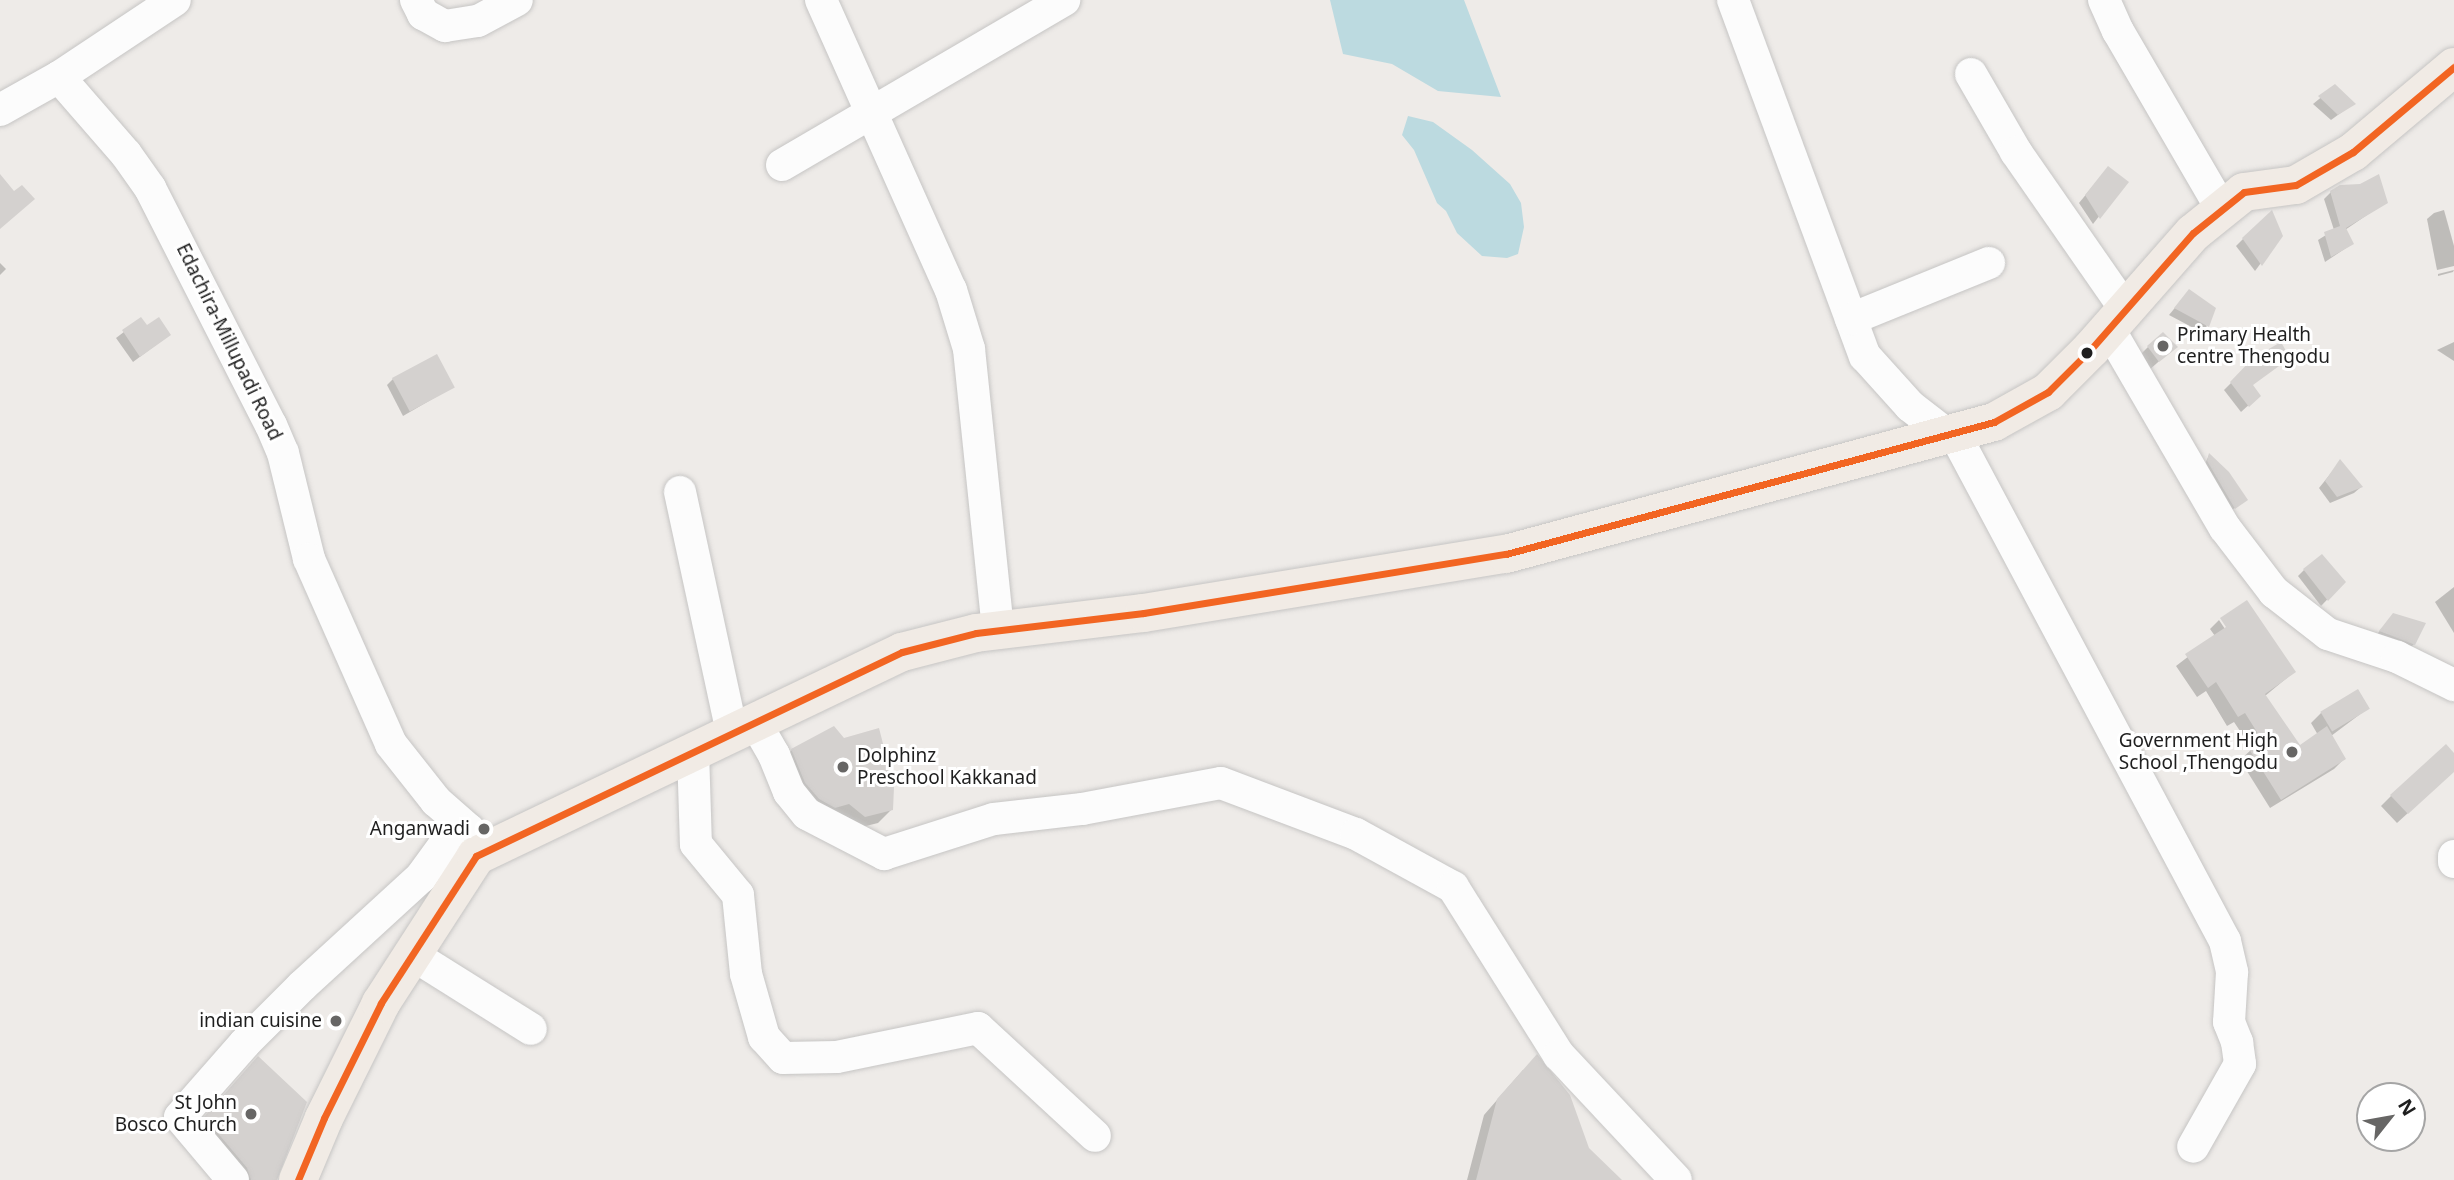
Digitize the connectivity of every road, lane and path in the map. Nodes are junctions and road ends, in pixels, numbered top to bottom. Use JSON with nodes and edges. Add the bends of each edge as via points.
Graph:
{"nodes":[{"id":1,"x":175,"y":0,"type":"edge"},
{"id":2,"x":416,"y":0,"type":"edge"},
{"id":3,"x":517,"y":0,"type":"edge"},
{"id":4,"x":821,"y":0,"type":"edge"},
{"id":5,"x":1064,"y":0,"type":"edge"},
{"id":6,"x":1733,"y":0,"type":"edge"},
{"id":7,"x":2104,"y":0,"type":"edge"},
{"id":8,"x":2454,"y":67,"type":"edge"},
{"id":9,"x":1971,"y":74,"type":"dead end"},
{"id":10,"x":59,"y":77,"type":"junction"},
{"id":11,"x":4,"y":102,"type":"edge"},
{"id":12,"x":872,"y":111,"type":"junction"},
{"id":13,"x":782,"y":165,"type":"dead end"},
{"id":14,"x":2222,"y":210,"type":"junction"},
{"id":15,"x":1989,"y":264,"type":"dead end"},
{"id":16,"x":1851,"y":319,"type":"junction"},
{"id":17,"x":2117,"y":319,"type":"junction"},
{"id":18,"x":1949,"y":432,"type":"junction"},
{"id":19,"x":680,"y":492,"type":"dead end"},
{"id":20,"x":998,"y":631,"type":"junction"},
{"id":21,"x":2454,"y":685,"type":"edge"},
{"id":22,"x":743,"y":728,"type":"junction"},
{"id":23,"x":693,"y":751,"type":"junction"},
{"id":24,"x":473,"y":843,"type":"junction"},
{"id":25,"x":2454,"y":856,"type":"edge"},
{"id":26,"x":2454,"y":862,"type":"edge"},
{"id":27,"x":413,"y":955,"type":"junction"},
{"id":28,"x":531,"y":1029,"type":"dead end"},
{"id":29,"x":1095,"y":1136,"type":"dead end"},
{"id":30,"x":2193,"y":1147,"type":"dead end"},
{"id":31,"x":233,"y":1180,"type":"edge"},
{"id":32,"x":298,"y":1180,"type":"edge"},
{"id":33,"x":1676,"y":1180,"type":"edge"}],
"edges":[{"from":1,"to":10,"type":"street"},
{"from":2,"to":3,"type":"street","via":[[423,14],[445,26],[478,21]]},
{"from":4,"to":12,"type":"street"},
{"from":5,"to":12,"type":"street"},
{"from":6,"to":16,"type":"street"},
{"from":7,"to":14,"type":"street"},
{"from":8,"to":14,"type":"main road","via":[[2353,152],[2296,186],[2244,192]]},
{"from":9,"to":17,"type":"street"},
{"from":10,"to":11,"type":"street"},
{"from":10,"to":24,"type":"street","name":"Edachira-Millupadi Road","via":[[127,154],[163,209],[283,453],[309,559],[391,744]]},
{"from":12,"to":13,"type":"street"},
{"from":12,"to":20,"type":"street","via":[[951,290],[969,349]]},
{"from":14,"to":17,"type":"main road","via":[[2193,233]]},
{"from":15,"to":16,"type":"street"},
{"from":16,"to":18,"type":"street","via":[[1865,356],[1910,407]]},
{"from":17,"to":18,"type":"main road","via":[[2048,392],[1994,422]]},
{"from":17,"to":21,"type":"street","via":[[2225,528],[2274,592],[2328,634],[2397,657]]},
{"from":18,"to":20,"type":"main road","via":[[1506,554],[1144,613]]},
{"from":18,"to":30,"type":"street","via":[[2225,941],[2232,972],[2229,1022],[2240,1064]]},
{"from":19,"to":22,"type":"street"},
{"from":20,"to":22,"type":"main road","via":[[902,652]]},
{"from":22,"to":23,"type":"main road"},
{"from":22,"to":33,"type":"street","via":[[774,755],[789,792],[807,814],[884,853],[994,819],[1221,783],[1356,834],[1453,887],[1559,1055]]},
{"from":23,"to":24,"type":"main road"},
{"from":23,"to":29,"type":"street","via":[[695,844],[738,895],[746,974],[764,1037],[783,1058],[848,1055],[978,1028]]},
{"from":24,"to":27,"type":"main road"},
{"from":24,"to":31,"type":"street","via":[[444,845],[421,877],[302,986],[180,1117]]},
{"from":25,"to":26,"type":"street"},
{"from":27,"to":28,"type":"street"},
{"from":27,"to":32,"type":"main road","via":[[381,1003]]}]}
